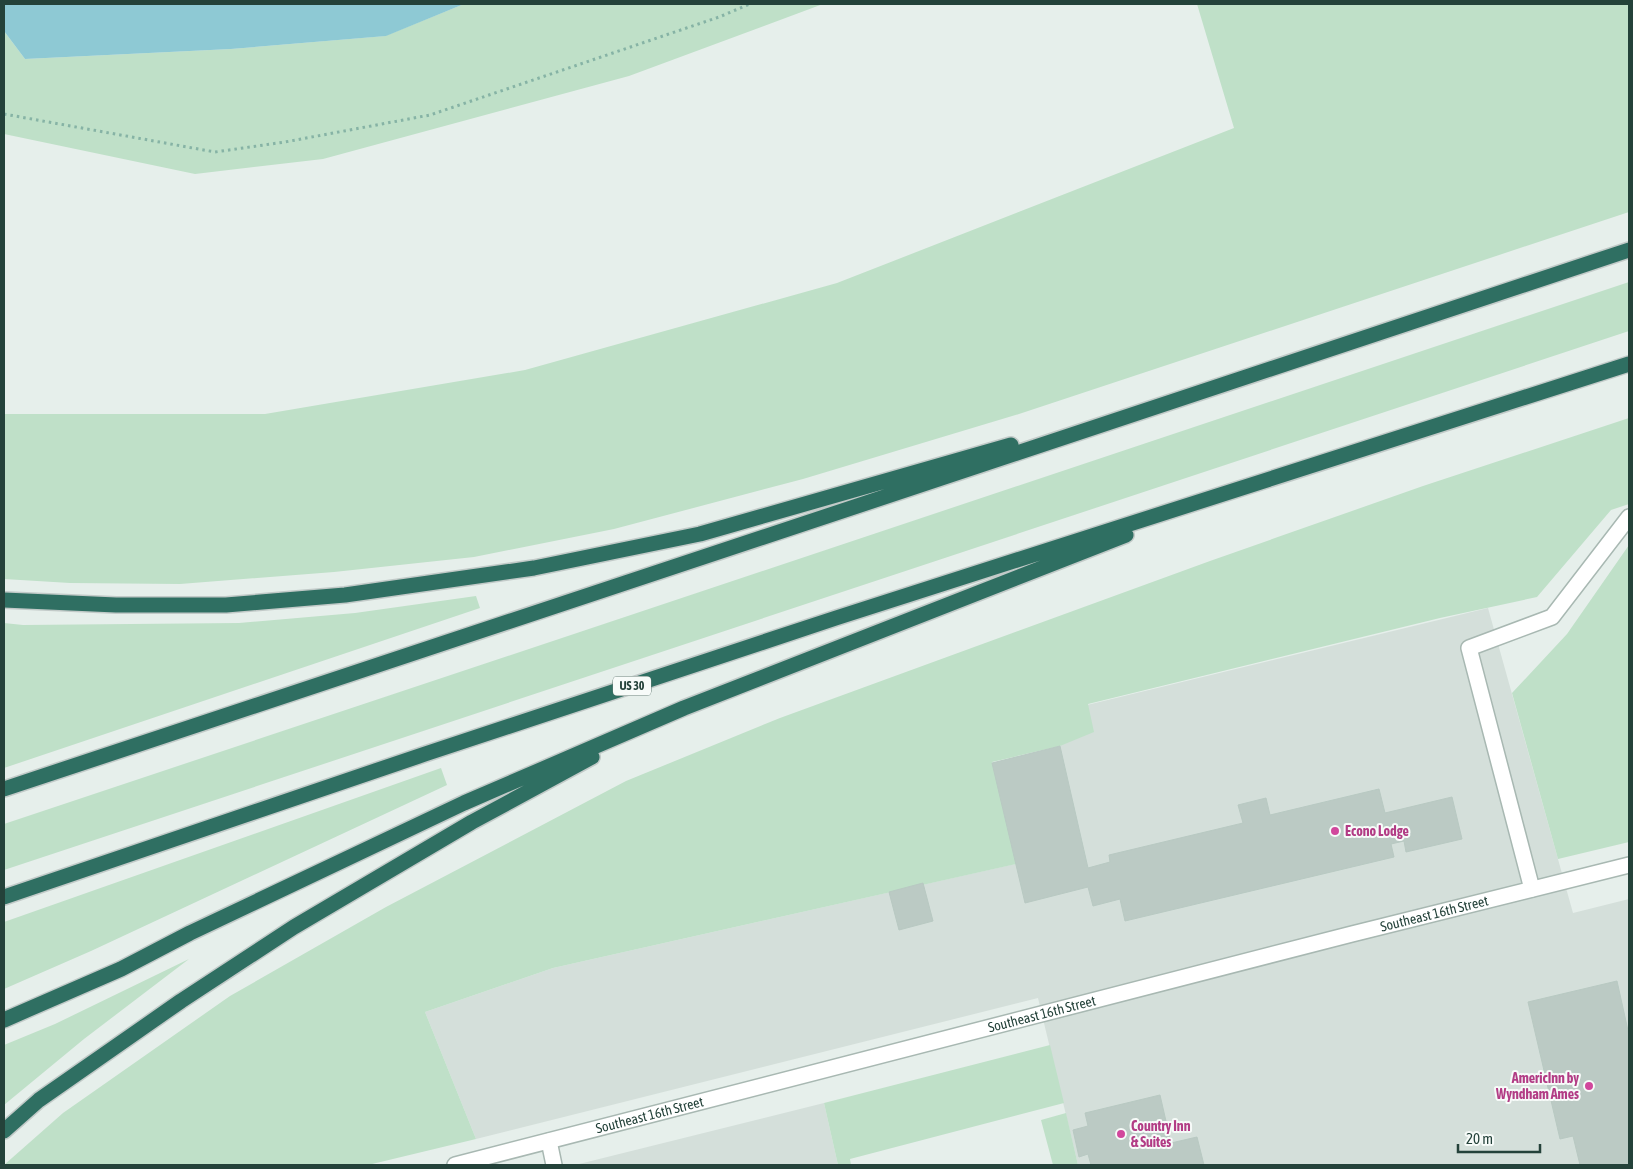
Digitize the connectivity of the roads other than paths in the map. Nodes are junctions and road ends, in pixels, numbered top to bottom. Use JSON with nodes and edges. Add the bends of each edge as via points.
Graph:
{"nodes":[{"id":1,"x":1629,"y":250,"type":"edge"},
{"id":2,"x":1629,"y":364,"type":"edge"},
{"id":3,"x":1233,"y":381,"type":"junction"},
{"id":4,"x":1262,"y":482,"type":"junction"},
{"id":5,"x":1629,"y":516,"type":"edge"},
{"id":6,"x":4,"y":600,"type":"edge"},
{"id":7,"x":684,"y":708,"type":"junction"},
{"id":8,"x":4,"y":789,"type":"edge"},
{"id":9,"x":1629,"y":865,"type":"edge"},
{"id":10,"x":1532,"y":889,"type":"junction"},
{"id":11,"x":4,"y":897,"type":"edge"},
{"id":12,"x":4,"y":1020,"type":"edge"},
{"id":13,"x":4,"y":1131,"type":"edge"},
{"id":14,"x":549,"y":1141,"type":"junction"},
{"id":15,"x":455,"y":1165,"type":"edge"},
{"id":16,"x":554,"y":1165,"type":"edge"}],
"edges":[{"from":1,"to":3,"type":"highway"},
{"from":2,"to":4,"type":"highway"},
{"from":3,"to":6,"type":"highway","via":[[700,534],[534,568],[345,595],[226,605]]},
{"from":3,"to":8,"type":"highway"},
{"from":4,"to":7,"type":"highway"},
{"from":4,"to":11,"type":"highway","number":"US 30","via":[[425,754]]},
{"from":5,"to":10,"type":"street","via":[[1552,617],[1469,648]]},
{"from":7,"to":12,"type":"highway","via":[[464,803],[121,969]]},
{"from":7,"to":13,"type":"highway","via":[[472,822],[294,927],[39,1100]]},
{"from":9,"to":10,"type":"street","name":"Southeast 16th Street"},
{"from":10,"to":14,"type":"street","name":"Southeast 16th Street"},
{"from":14,"to":15,"type":"street","name":"Southeast 16th Street"},
{"from":14,"to":16,"type":"street"}]}
